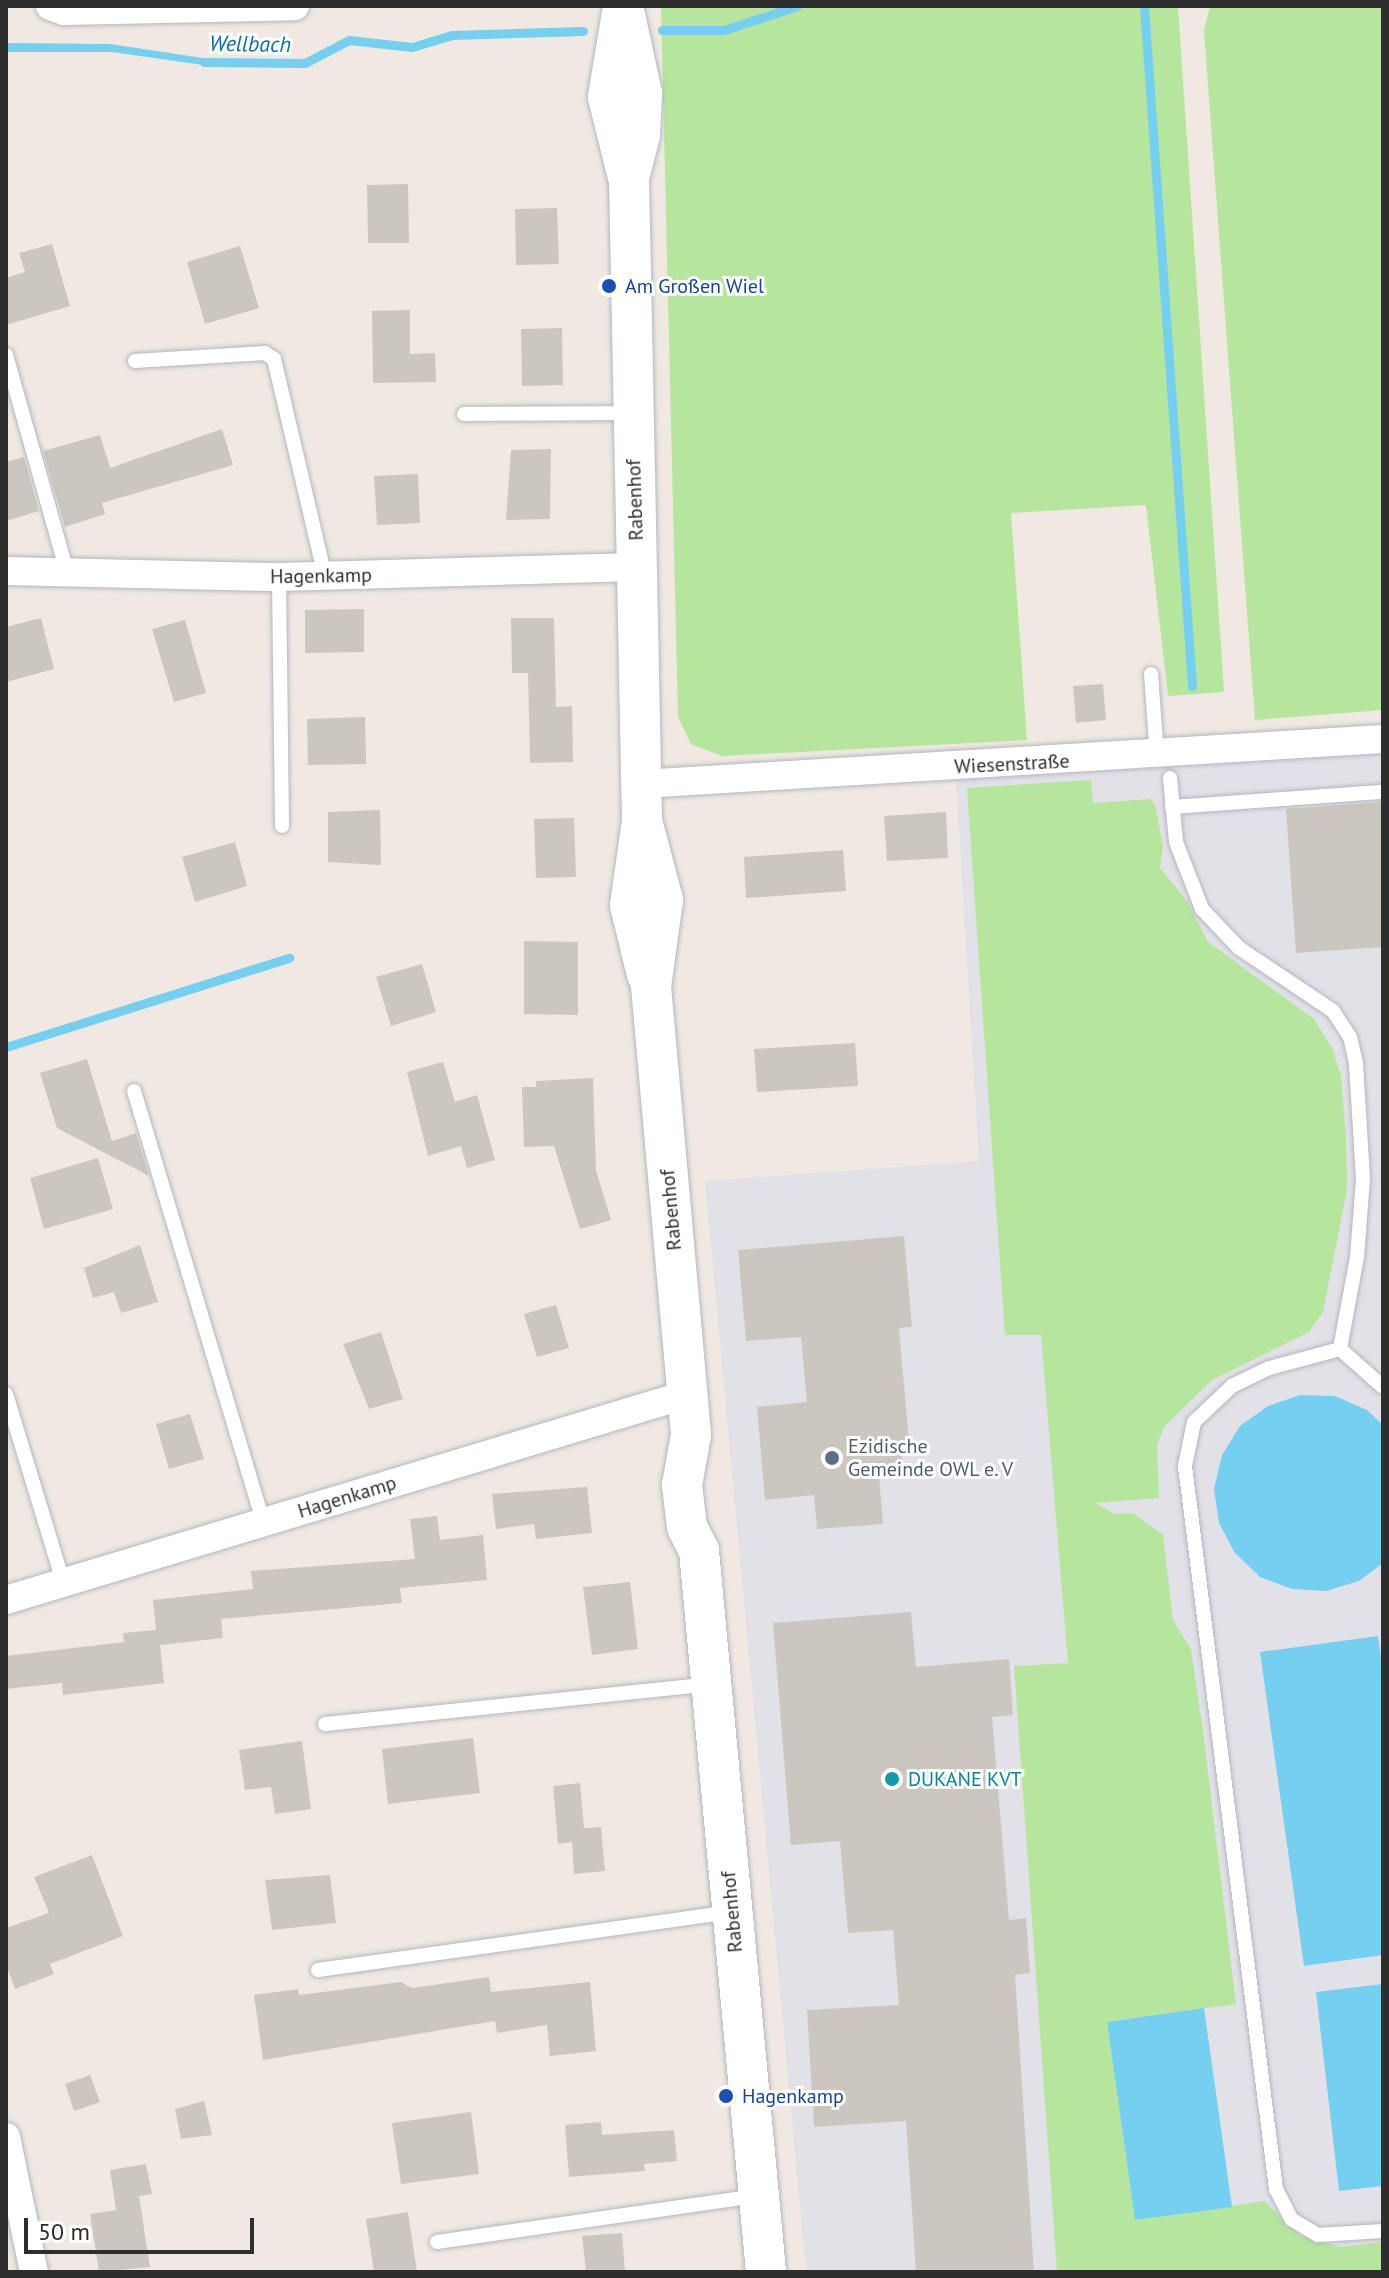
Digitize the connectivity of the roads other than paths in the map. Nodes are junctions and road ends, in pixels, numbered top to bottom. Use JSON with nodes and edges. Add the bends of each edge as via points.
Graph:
{"nodes":[{"id":1,"x":50,"y":6,"type":"edge"},
{"id":2,"x":295,"y":6,"type":"edge"},
{"id":3,"x":623,"y":8,"type":"edge"},
{"id":4,"x":6,"y":355,"type":"edge"},
{"id":5,"x":135,"y":361,"type":"dead end"},
{"id":6,"x":632,"y":413,"type":"junction"},
{"id":7,"x":464,"y":414,"type":"dead end"},
{"id":8,"x":637,"y":567,"type":"junction"},
{"id":9,"x":6,"y":571,"type":"edge"},
{"id":10,"x":67,"y":572,"type":"junction"},
{"id":11,"x":279,"y":577,"type":"junction"},
{"id":12,"x":325,"y":577,"type":"junction"},
{"id":13,"x":1151,"y":674,"type":"dead end"},
{"id":14,"x":1383,"y":739,"type":"edge"},
{"id":15,"x":1163,"y":767,"type":"junction"},
{"id":16,"x":1383,"y":792,"type":"edge"},
{"id":17,"x":641,"y":802,"type":"junction"},
{"id":18,"x":1172,"y":807,"type":"junction"},
{"id":19,"x":282,"y":826,"type":"dead end"},
{"id":20,"x":134,"y":1091,"type":"dead end"},
{"id":21,"x":1340,"y":1349,"type":"junction"},
{"id":22,"x":1383,"y":1387,"type":"edge"},
{"id":23,"x":6,"y":1394,"type":"edge"},
{"id":24,"x":688,"y":1394,"type":"junction"},
{"id":25,"x":264,"y":1523,"type":"junction"},
{"id":26,"x":63,"y":1582,"type":"junction"},
{"id":27,"x":6,"y":1600,"type":"edge"},
{"id":28,"x":711,"y":1684,"type":"junction"},
{"id":29,"x":325,"y":1724,"type":"dead end"},
{"id":30,"x":732,"y":1912,"type":"junction"},
{"id":31,"x":318,"y":1970,"type":"dead end"},
{"id":32,"x":6,"y":2137,"type":"edge"},
{"id":33,"x":757,"y":2196,"type":"junction"},
{"id":34,"x":1383,"y":2231,"type":"edge"},
{"id":35,"x":437,"y":2242,"type":"dead end"},
{"id":36,"x":34,"y":2272,"type":"edge"},
{"id":37,"x":766,"y":2272,"type":"edge"}],
"edges":[{"from":1,"to":2,"type":"street","via":[[64,11]]},
{"from":3,"to":6,"type":"street","name":"Rabenhof","via":[[642,93],[640,135],[629,178]]},
{"from":4,"to":10,"type":"lane"},
{"from":5,"to":12,"type":"lane","via":[[265,353],[274,359]]},
{"from":6,"to":7,"type":"lane"},
{"from":6,"to":8,"type":"street","name":"Rabenhof"},
{"from":8,"to":12,"type":"street","name":"Hagenkamp"},
{"from":8,"to":17,"type":"street","name":"Rabenhof"},
{"from":9,"to":10,"type":"street","name":"Hagenkamp"},
{"from":10,"to":11,"type":"street","name":"Hagenkamp"},
{"from":11,"to":12,"type":"street","name":"Hagenkamp"},
{"from":11,"to":19,"type":"lane"},
{"from":13,"to":15,"type":"lane"},
{"from":14,"to":15,"type":"street","name":"Wiesenstraße"},
{"from":15,"to":17,"type":"street","name":"Wiesenstraße"},
{"from":15,"to":18,"type":"lane"},
{"from":16,"to":18,"type":"lane"},
{"from":17,"to":24,"type":"street","name":"Rabenhof","via":[[630,905],[637,952],[651,986]]},
{"from":18,"to":21,"type":"lane","via":[[1176,842],[1202,909],[1239,948],[1333,1011],[1350,1037],[1363,1179],[1357,1257]]},
{"from":20,"to":25,"type":"lane"},
{"from":21,"to":22,"type":"lane"},
{"from":21,"to":34,"type":"lane","via":[[1269,1368],[1232,1386],[1194,1422],[1185,1466],[1276,2189],[1291,2219],[1318,2235]]},
{"from":23,"to":26,"type":"lane"},
{"from":24,"to":25,"type":"street","name":"Hagenkamp"},
{"from":24,"to":28,"type":"street","name":"Rabenhof","via":[[691,1435],[682,1485],[687,1527],[699,1551]]},
{"from":25,"to":26,"type":"street","name":"Hagenkamp"},
{"from":26,"to":27,"type":"street","name":"Hagenkamp"},
{"from":28,"to":29,"type":"lane"},
{"from":28,"to":30,"type":"street","name":"Rabenhof"},
{"from":30,"to":31,"type":"lane"},
{"from":30,"to":33,"type":"street","name":"Rabenhof"},
{"from":32,"to":36,"type":"street"},
{"from":33,"to":35,"type":"lane"},
{"from":33,"to":37,"type":"street","name":"Rabenhof"}]}
